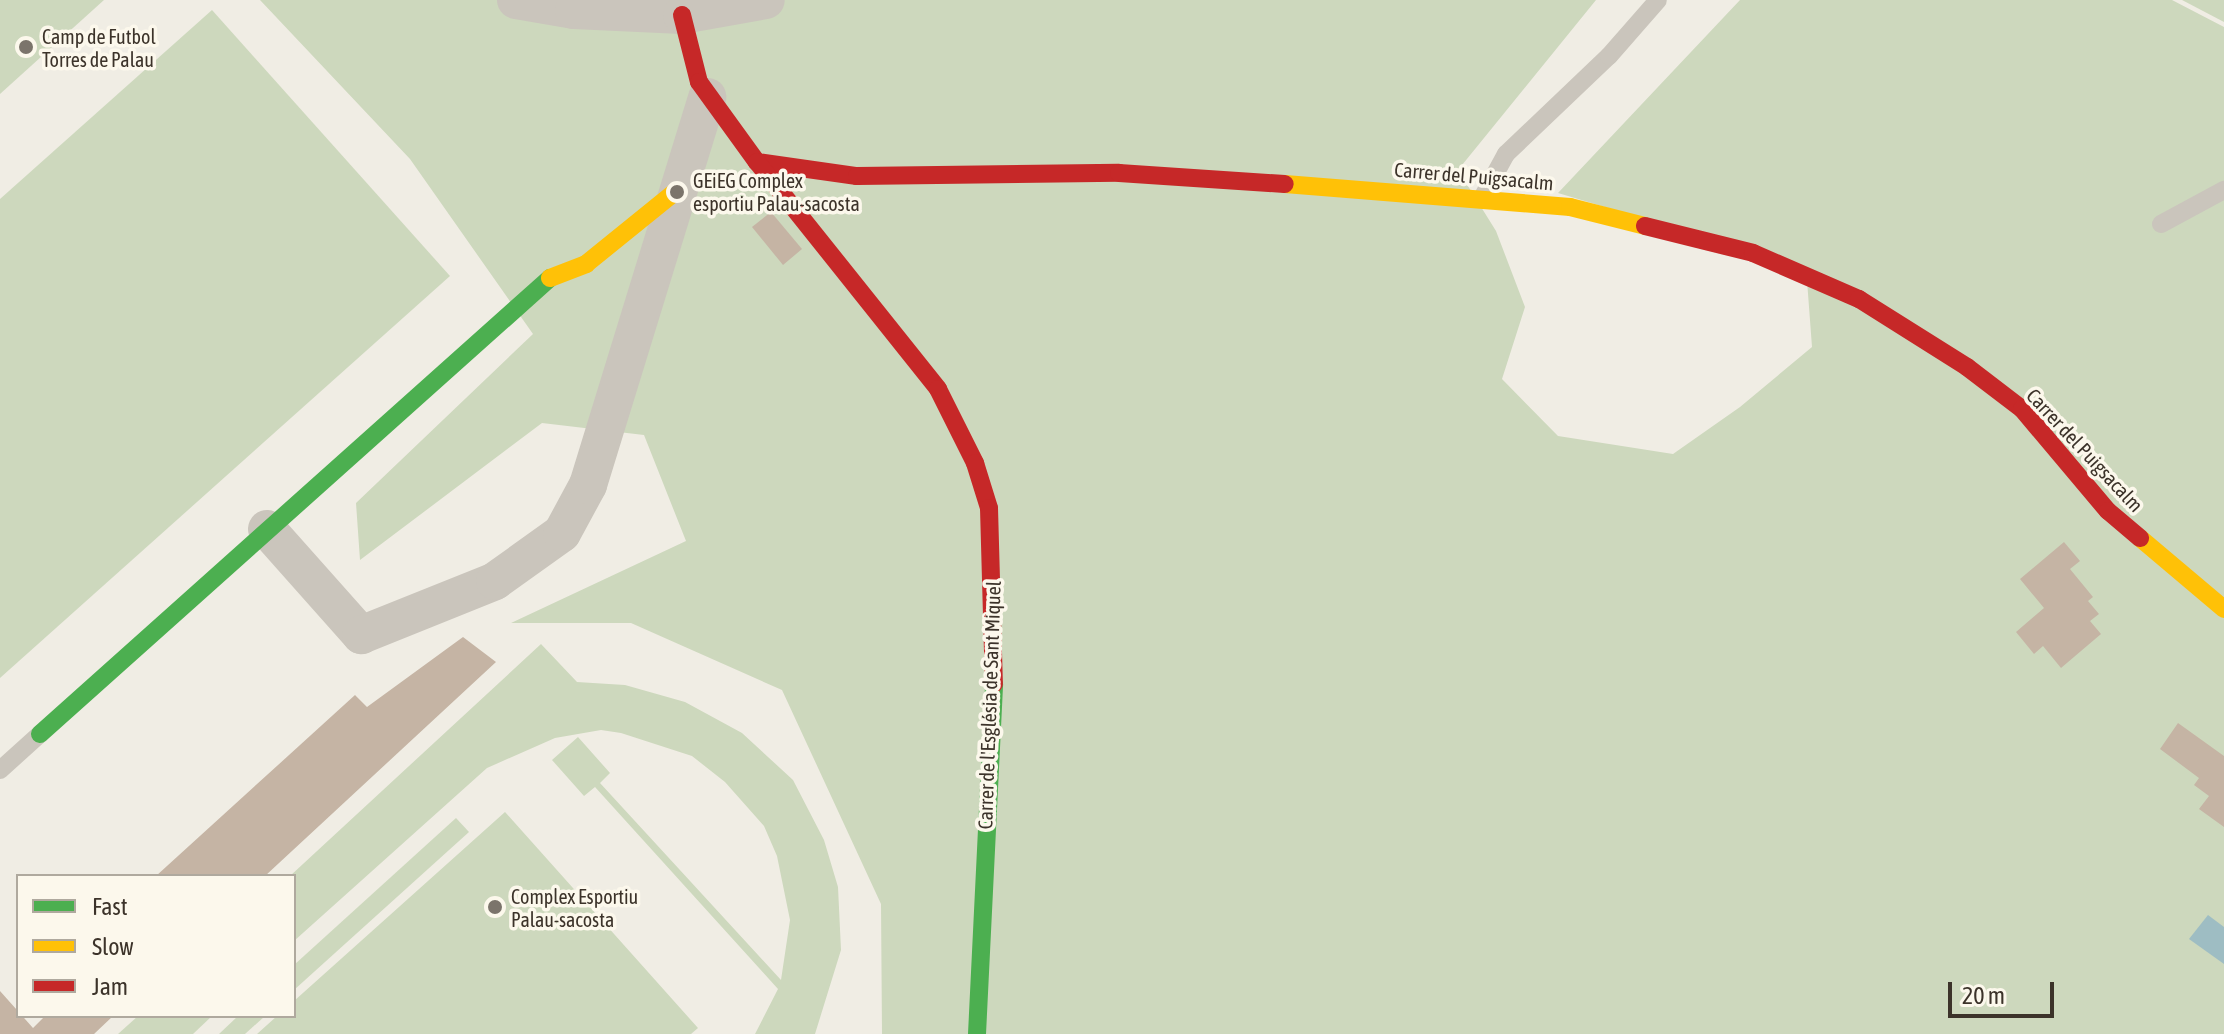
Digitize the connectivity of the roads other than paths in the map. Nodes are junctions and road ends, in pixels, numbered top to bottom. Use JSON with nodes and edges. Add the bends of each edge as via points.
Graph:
{"nodes":[{"id":1,"x":516,"y":0,"type":"edge"},
{"id":2,"x":766,"y":0,"type":"edge"},
{"id":3,"x":1658,"y":0,"type":"edge"},
{"id":4,"x":682,"y":15,"type":"junction"},
{"id":5,"x":707,"y":97,"type":"junction"},
{"id":6,"x":757,"y":162,"type":"junction"},
{"id":7,"x":2224,"y":190,"type":"edge"},
{"id":8,"x":676,"y":191,"type":"junction"},
{"id":9,"x":1482,"y":198,"type":"junction"},
{"id":10,"x":2161,"y":224,"type":"dead end"},
{"id":11,"x":267,"y":529,"type":"junction"},
{"id":12,"x":2224,"y":609,"type":"edge"},
{"id":13,"x":40,"y":734,"type":"joint"},
{"id":14,"x":0,"y":770,"type":"edge"},
{"id":15,"x":977,"y":1034,"type":"edge"}],
"edges":[{"from":1,"to":4,"type":"street","via":[[574,10]]},
{"from":2,"to":4,"type":"street"},
{"from":3,"to":9,"type":"lane","via":[[1609,56],[1506,154]]},
{"from":4,"to":5,"type":"street"},
{"from":5,"to":6,"type":"street"},
{"from":5,"to":8,"type":"street"},
{"from":6,"to":9,"type":"street","name":"Carrer del Puigsacalm","via":[[857,176],[1119,173]]},
{"from":6,"to":15,"type":"street","name":"Carrer de l'Església de Sant Miquel","via":[[938,389],[970,452],[989,508],[996,634]]},
{"from":7,"to":10,"type":"lane"},
{"from":8,"to":11,"type":"street","via":[[586,264],[542,281]]},
{"from":8,"to":11,"type":"street","via":[[588,485],[562,533],[495,581],[361,635]]},
{"from":9,"to":12,"type":"street","name":"Carrer del Puigsacalm","via":[[1570,207],[1753,253],[1859,299],[1967,367],[2022,409],[2108,511]]},
{"from":11,"to":13,"type":"street"},
{"from":13,"to":14,"type":"lane"}]}
